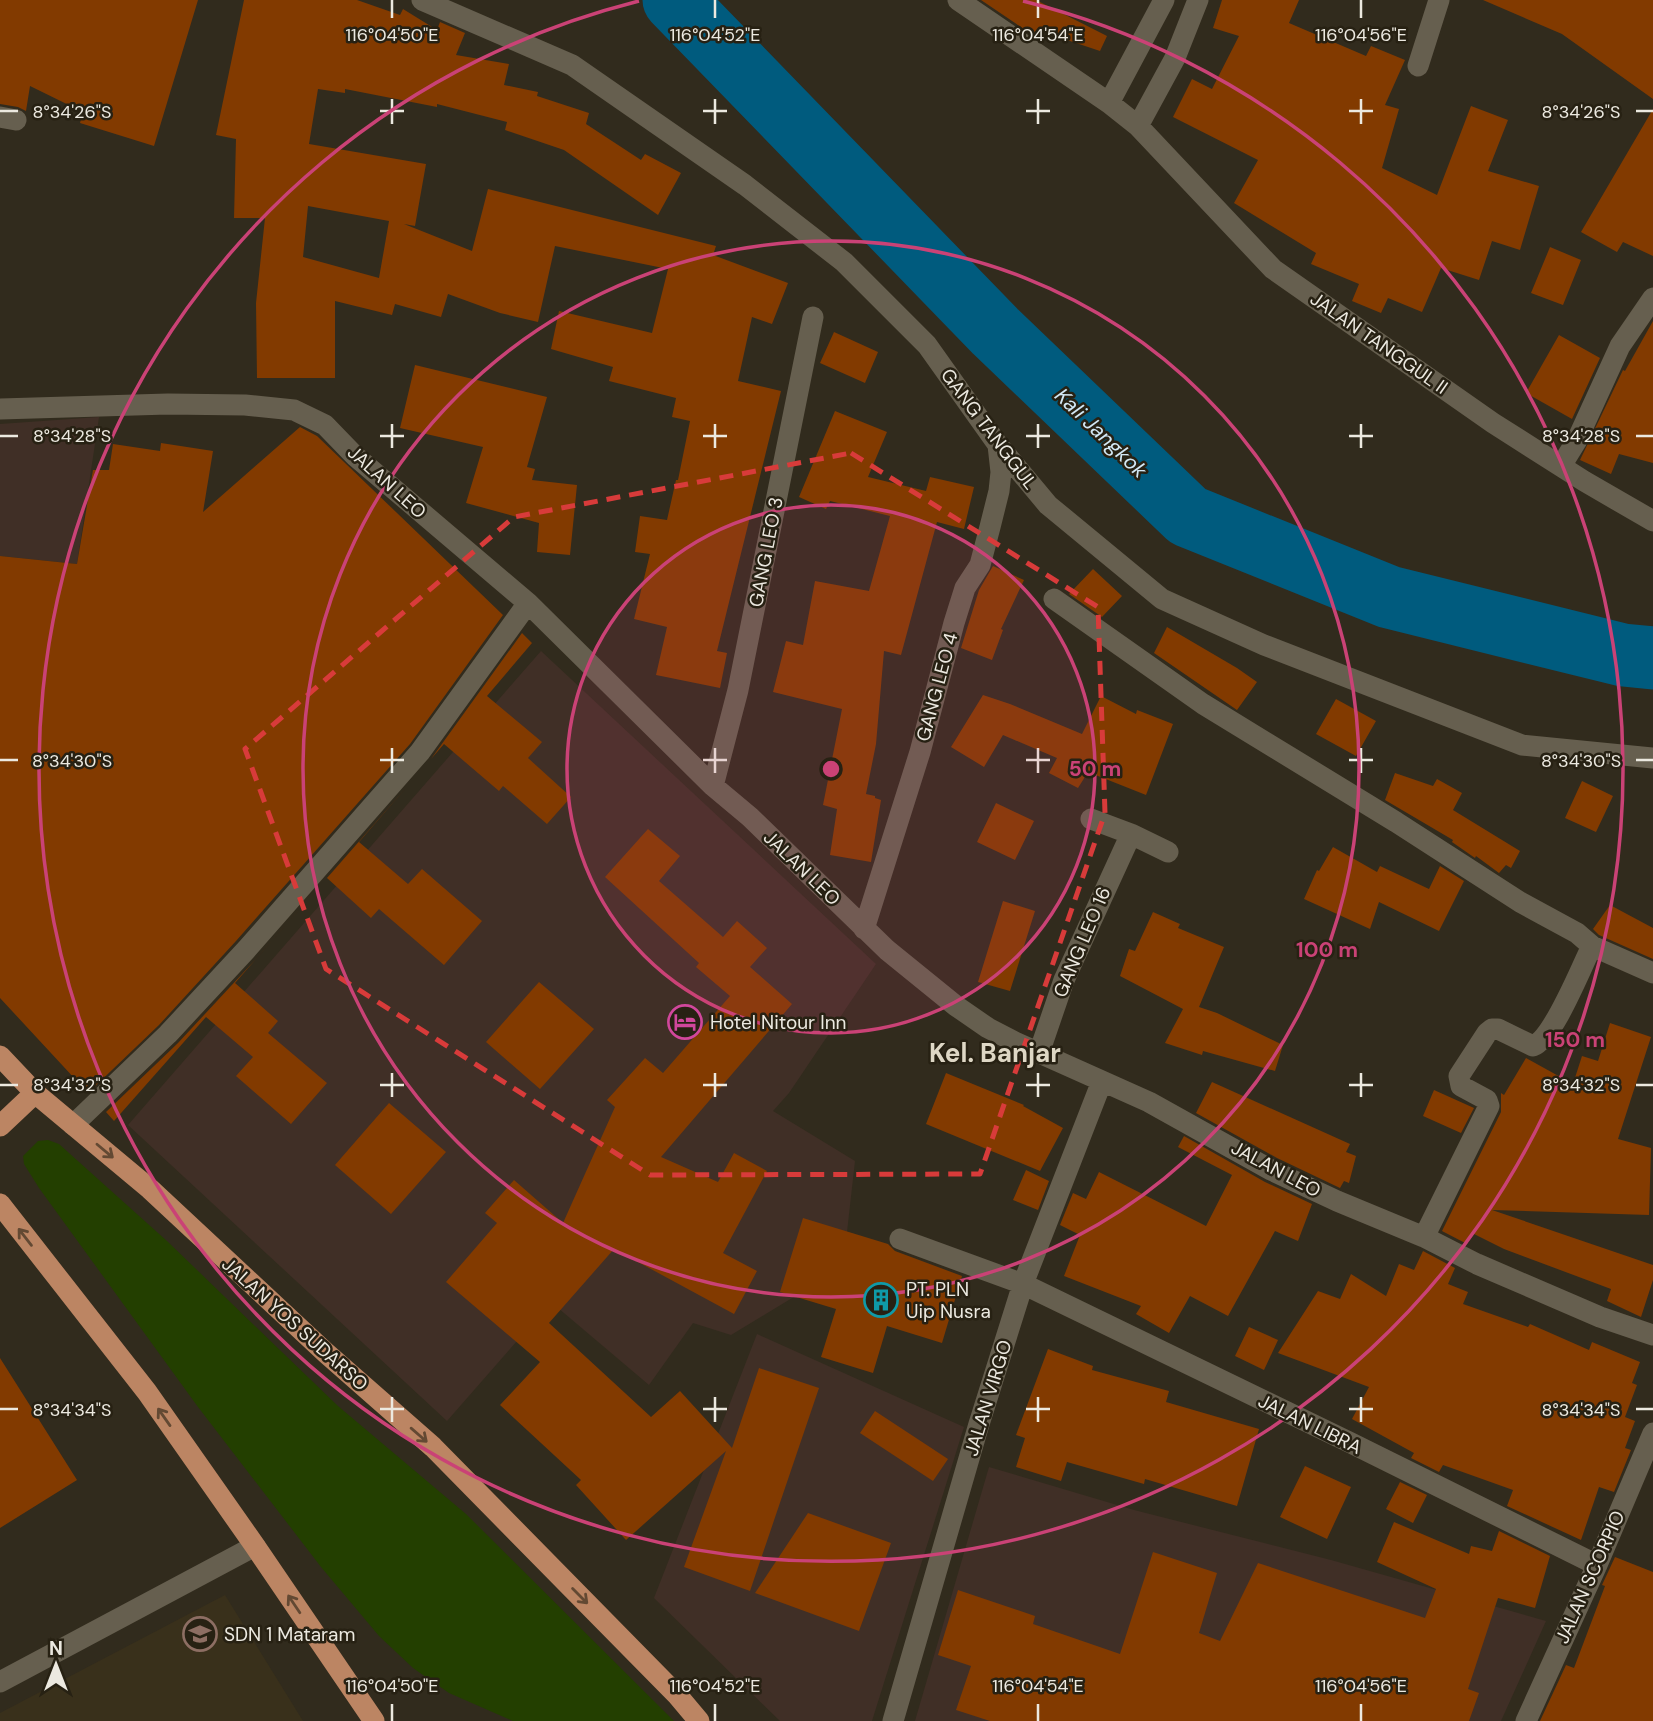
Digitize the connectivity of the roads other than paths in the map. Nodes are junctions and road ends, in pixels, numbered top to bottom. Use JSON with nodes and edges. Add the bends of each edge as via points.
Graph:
{"nodes":[{"id":1,"x":422,"y":0,"type":"edge"},
{"id":2,"x":958,"y":0,"type":"edge"},
{"id":3,"x":1164,"y":0,"type":"edge"},
{"id":4,"x":1198,"y":0,"type":"edge"},
{"id":5,"x":1439,"y":0,"type":"edge"},
{"id":6,"x":1418,"y":66,"type":"dead end"},
{"id":7,"x":1112,"y":104,"type":"junction"},
{"id":8,"x":1135,"y":123,"type":"junction"},
{"id":9,"x":1653,"y":298,"type":"edge"},
{"id":10,"x":813,"y":317,"type":"dead end"},
{"id":11,"x":0,"y":409,"type":"edge"},
{"id":12,"x":998,"y":445,"type":"junction"},
{"id":13,"x":1561,"y":466,"type":"junction"},
{"id":14,"x":1653,"y":521,"type":"edge"},
{"id":15,"x":1054,"y":599,"type":"dead end"},
{"id":16,"x":528,"y":603,"type":"junction"},
{"id":17,"x":1653,"y":758,"type":"edge"},
{"id":18,"x":713,"y":786,"type":"junction"},
{"id":19,"x":1091,"y":819,"type":"dead end"},
{"id":20,"x":1131,"y":834,"type":"junction"},
{"id":21,"x":1168,"y":852,"type":"dead end"},
{"id":22,"x":864,"y":929,"type":"junction"},
{"id":23,"x":1592,"y":946,"type":"junction"},
{"id":24,"x":1653,"y":973,"type":"edge"},
{"id":25,"x":1039,"y":1052,"type":"junction"},
{"id":26,"x":0,"y":1056,"type":"edge"},
{"id":27,"x":1102,"y":1081,"type":"junction"},
{"id":28,"x":35,"y":1093,"type":"junction"},
{"id":29,"x":73,"y":1125,"type":"junction"},
{"id":30,"x":0,"y":1126,"type":"edge"},
{"id":31,"x":0,"y":1204,"type":"edge"},
{"id":32,"x":1424,"y":1237,"type":"junction"},
{"id":33,"x":900,"y":1240,"type":"dead end"},
{"id":34,"x":1023,"y":1284,"type":"junction"},
{"id":35,"x":1653,"y":1335,"type":"edge"},
{"id":36,"x":1653,"y":1433,"type":"edge"},
{"id":37,"x":255,"y":1546,"type":"junction"},
{"id":38,"x":1597,"y":1565,"type":"junction"},
{"id":39,"x":0,"y":1682,"type":"edge"},
{"id":40,"x":374,"y":1721,"type":"edge"},
{"id":41,"x":699,"y":1721,"type":"edge"},
{"id":42,"x":893,"y":1721,"type":"edge"},
{"id":43,"x":1526,"y":1721,"type":"edge"}],
"edges":[{"from":1,"to":12,"type":"street","name":"GANG TANGGUL","via":[[572,65],[756,193],[844,262],[927,345]]},
{"from":2,"to":7,"type":"street","name":"JALAN TANGGUL II"},
{"from":3,"to":7,"type":"street"},
{"from":4,"to":8,"type":"street","via":[[1175,58]]},
{"from":5,"to":6,"type":"street"},
{"from":7,"to":8,"type":"street","name":"JALAN TANGGUL II"},
{"from":8,"to":13,"type":"street","name":"JALAN TANGGUL II","via":[[1273,269]]},
{"from":9,"to":13,"type":"street","via":[[1620,346]]},
{"from":10,"to":18,"type":"street","name":"GANG LEO 3","via":[[738,690]]},
{"from":11,"to":16,"type":"street","name":"JALAN LEO","via":[[168,404],[294,410],[325,425],[355,456]]},
{"from":12,"to":17,"type":"street","name":"GANG TANGGUL","via":[[1048,505],[1162,599],[1264,645],[1522,745]]},
{"from":12,"to":22,"type":"street","name":"GANG LEO 4","via":[[999,491],[980,565],[965,588]]},
{"from":13,"to":14,"type":"street","name":"JALAN TANGGUL II"},
{"from":15,"to":23,"type":"street","via":[[1203,704]]},
{"from":16,"to":18,"type":"street","name":"JALAN LEO"},
{"from":16,"to":29,"type":"street","via":[[420,752],[168,1034]]},
{"from":18,"to":22,"type":"street","name":"JALAN LEO"},
{"from":19,"to":20,"type":"street"},
{"from":20,"to":21,"type":"street"},
{"from":20,"to":25,"type":"street","name":"GANG LEO 16","via":[[1065,979]]},
{"from":22,"to":25,"type":"street","name":"JALAN LEO","via":[[956,1006],[988,1028]]},
{"from":23,"to":24,"type":"street"},
{"from":23,"to":32,"type":"street","via":[[1543,1040],[1533,1045],[1492,1029],[1459,1076],[1461,1086],[1487,1100],[1489,1106]]},
{"from":25,"to":27,"type":"street","name":"JALAN LEO"},
{"from":26,"to":28,"type":"main road","name":"JALAN YOS SUDARSO"},
{"from":27,"to":32,"type":"street","name":"JALAN LEO","via":[[1271,1170]]},
{"from":27,"to":34,"type":"street","name":"JALAN VIRGO"},
{"from":28,"to":29,"type":"main road","name":"JALAN YOS SUDARSO"},
{"from":28,"to":30,"type":"main road"},
{"from":29,"to":41,"type":"main road","name":"JALAN YOS SUDARSO","one_way":true,"via":[[150,1189],[433,1447]]},
{"from":37,"to":31,"type":"main road","one_way":true,"via":[[147,1392]]},
{"from":32,"to":35,"type":"street","name":"JALAN LEO","via":[[1600,1317]]},
{"from":33,"to":34,"type":"street","name":"JALAN LIBRA"},
{"from":34,"to":38,"type":"street","name":"JALAN LIBRA"},
{"from":34,"to":42,"type":"street","name":"JALAN VIRGO"},
{"from":36,"to":38,"type":"street","name":"JALAN SCORPIO"},
{"from":37,"to":39,"type":"street"},
{"from":40,"to":37,"type":"main road","one_way":true},
{"from":38,"to":43,"type":"street","name":"JALAN SCORPIO"}]}
